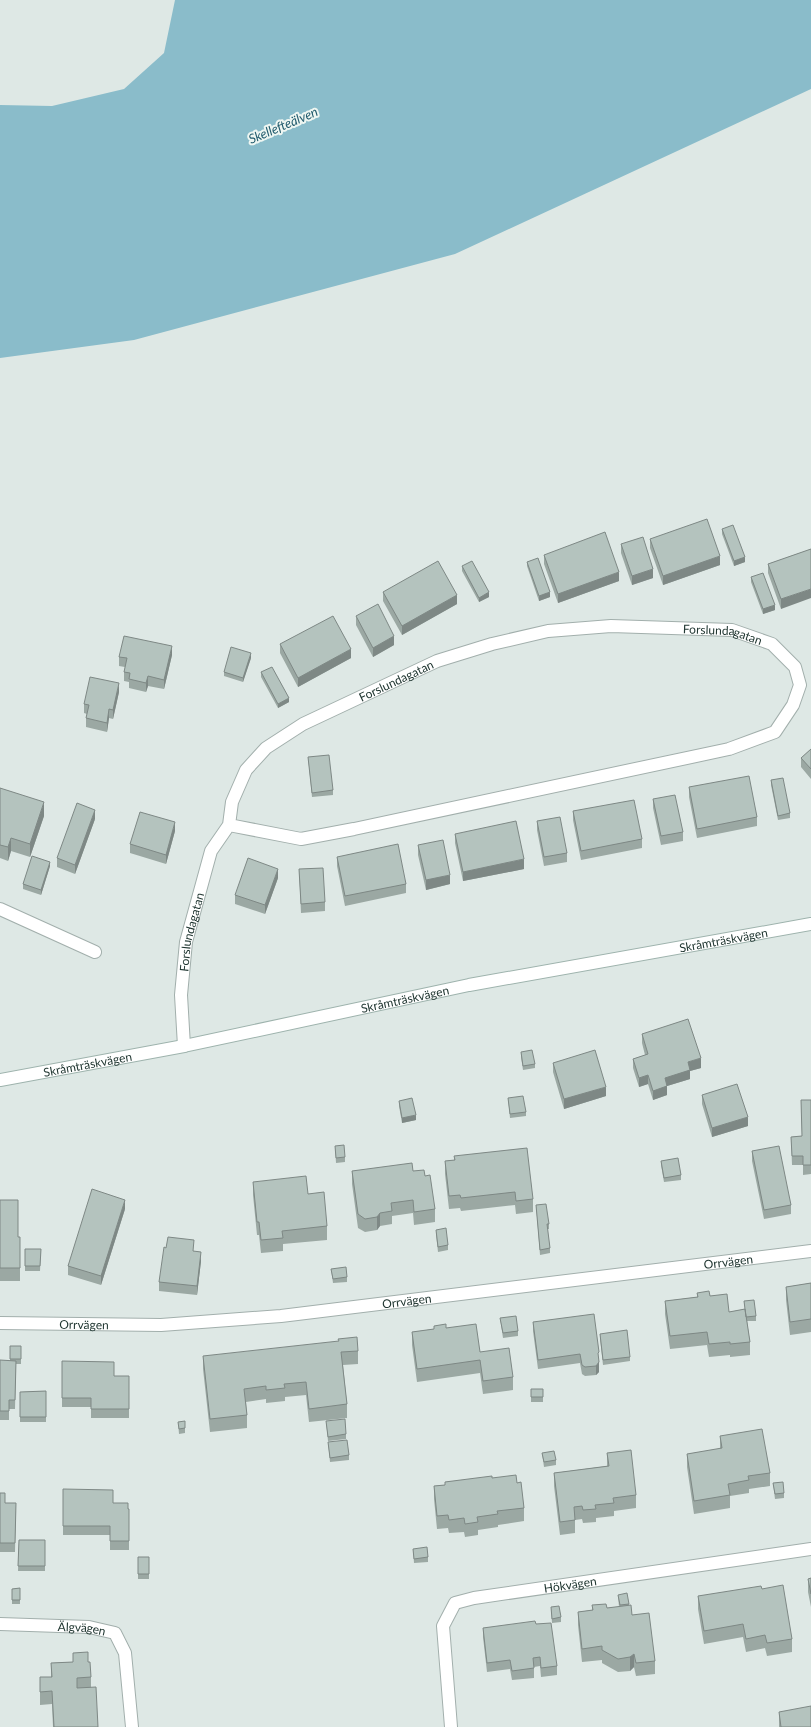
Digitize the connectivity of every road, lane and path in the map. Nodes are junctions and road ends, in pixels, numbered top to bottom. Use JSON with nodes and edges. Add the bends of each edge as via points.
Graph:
{"nodes":[{"id":1,"x":229,"y":826,"type":"junction"},
{"id":2,"x":0,"y":909,"type":"edge"},
{"id":3,"x":811,"y":924,"type":"edge"},
{"id":4,"x":95,"y":952,"type":"dead end"},
{"id":5,"x":184,"y":1046,"type":"junction"},
{"id":6,"x":0,"y":1080,"type":"edge"},
{"id":7,"x":811,"y":1251,"type":"edge"},
{"id":8,"x":0,"y":1323,"type":"edge"},
{"id":9,"x":811,"y":1549,"type":"edge"},
{"id":10,"x":0,"y":1624,"type":"edge"},
{"id":11,"x":132,"y":1727,"type":"edge"},
{"id":12,"x":451,"y":1727,"type":"edge"}],
"edges":[{"from":1,"to":1,"type":"street","name":"Forslundagatan","via":[[232,802],[246,770],[266,748],[303,724],[437,661],[492,644],[548,631],[611,626],[732,630],[772,644],[795,667],[800,685],[793,705],[775,732],[729,749],[301,839]]},
{"from":1,"to":5,"type":"street","name":"Forslundagatan","via":[[211,851],[186,942],[180,994]]},
{"from":2,"to":4,"type":"street"},
{"from":3,"to":5,"type":"street","name":"Skråmträskvägen","via":[[469,985]]},
{"from":5,"to":6,"type":"street","name":"Skråmträskvägen"},
{"from":7,"to":8,"type":"street","name":"Orrvägen","via":[[273,1317],[161,1326]]},
{"from":9,"to":12,"type":"street","name":"Hökvägen","via":[[474,1598],[455,1603],[443,1626]]},
{"from":10,"to":11,"type":"street","name":"Älgvägen","via":[[89,1627],[115,1633],[125,1653]]}]}
